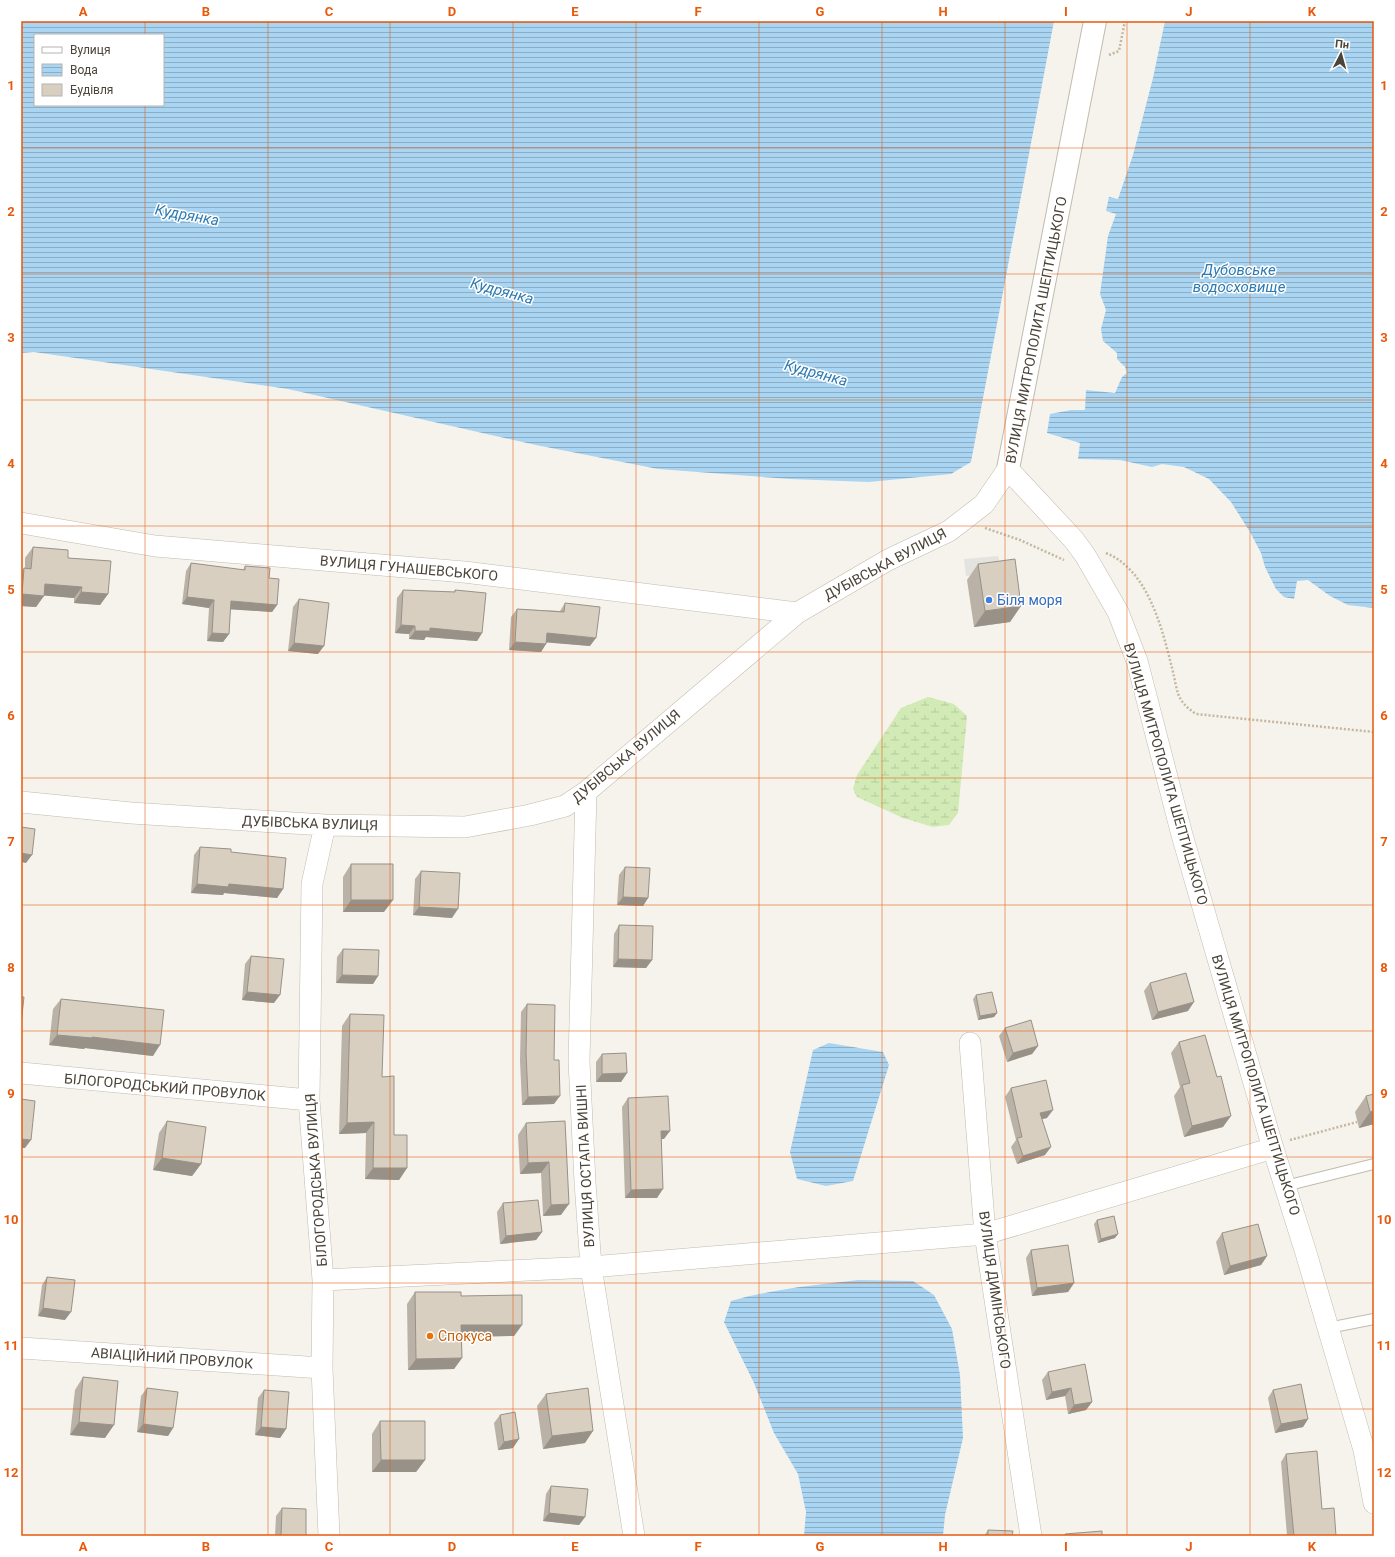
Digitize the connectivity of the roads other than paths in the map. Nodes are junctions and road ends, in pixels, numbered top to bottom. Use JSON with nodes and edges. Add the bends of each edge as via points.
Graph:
{"nodes":[{"id":1,"x":1095,"y":21,"type":"edge"},
{"id":2,"x":1008,"y":469,"type":"junction"},
{"id":3,"x":21,"y":523,"type":"edge"},
{"id":4,"x":797,"y":613,"type":"junction"},
{"id":5,"x":586,"y":792,"type":"junction"},
{"id":6,"x":21,"y":802,"type":"edge"},
{"id":7,"x":325,"y":825,"type":"junction"},
{"id":8,"x":970,"y":1043,"type":"dead end"},
{"id":9,"x":21,"y":1073,"type":"edge"},
{"id":10,"x":309,"y":1100,"type":"junction"},
{"id":11,"x":1272,"y":1147,"type":"junction"},
{"id":12,"x":1374,"y":1164,"type":"edge"},
{"id":13,"x":1285,"y":1186,"type":"junction"},
{"id":14,"x":985,"y":1234,"type":"junction"},
{"id":15,"x":591,"y":1267,"type":"junction"},
{"id":16,"x":323,"y":1280,"type":"junction"},
{"id":17,"x":1374,"y":1319,"type":"edge"},
{"id":18,"x":1328,"y":1328,"type":"junction"},
{"id":19,"x":21,"y":1348,"type":"edge"},
{"id":20,"x":322,"y":1368,"type":"junction"},
{"id":21,"x":1374,"y":1503,"type":"edge"},
{"id":22,"x":330,"y":1536,"type":"edge"},
{"id":23,"x":634,"y":1536,"type":"edge"},
{"id":24,"x":1031,"y":1536,"type":"edge"}],
"edges":[{"from":1,"to":2,"type":"street","name":"ВУЛИЦЯ МИТРОПОЛИТА ШЕПТИЦЬКОГО"},
{"from":2,"to":4,"type":"street","name":"ДУБІВСЬКА ВУЛИЦЯ","via":[[984,504],[949,531],[888,560]]},
{"from":2,"to":11,"type":"street","name":"ВУЛИЦЯ МИТРОПОЛИТА ШЕПТИЦЬКОГО","via":[[1074,540],[1118,612],[1137,661],[1182,835]]},
{"from":3,"to":4,"type":"street","name":"ВУЛИЦЯ ГУНАШЕВСЬКОГО","via":[[155,546],[464,572]]},
{"from":4,"to":5,"type":"street","name":"ДУБІВСЬКА ВУЛИЦЯ"},
{"from":5,"to":7,"type":"street","name":"ДУБІВСЬКА ВУЛИЦЯ","via":[[565,806],[465,827]]},
{"from":5,"to":15,"type":"street","name":"ВУЛИЦЯ ОСТАПА ВИШНІ","via":[[579,1061]]},
{"from":6,"to":7,"type":"street","name":"ДУБІВСЬКА ВУЛИЦЯ","via":[[131,813]]},
{"from":7,"to":10,"type":"street","name":"БІЛОГОРОДСЬКА ВУЛИЦЯ","via":[[312,884]]},
{"from":8,"to":14,"type":"street","name":"ВУЛИЦЯ ДИМІНСЬКОГО"},
{"from":9,"to":10,"type":"street","name":"БІЛОГОРОДСЬКИЙ ПРОВУЛОК"},
{"from":10,"to":16,"type":"street","name":"БІЛОГОРОДСЬКА ВУЛИЦЯ"},
{"from":11,"to":13,"type":"street","name":"ВУЛИЦЯ МИТРОПОЛИТА ШЕПТИЦЬКОГО"},
{"from":11,"to":14,"type":"street"},
{"from":12,"to":13,"type":"lane"},
{"from":13,"to":18,"type":"street","name":"ВУЛИЦЯ МИТРОПОЛИТА ШЕПТИЦЬКОГО"},
{"from":14,"to":15,"type":"street"},
{"from":14,"to":24,"type":"street","name":"ВУЛИЦЯ ДИМІНСЬКОГО"},
{"from":15,"to":16,"type":"street"},
{"from":15,"to":23,"type":"street","name":"ВУЛИЦЯ ОСТАПА ВИШНІ"},
{"from":16,"to":20,"type":"street","name":"БІЛОГОРОДСЬКА ВУЛИЦЯ"},
{"from":17,"to":18,"type":"lane"},
{"from":18,"to":21,"type":"street","name":"ВУЛИЦЯ МИТРОПОЛИТА ШЕПТИЦЬКОГО","via":[[1364,1450]]},
{"from":19,"to":20,"type":"street","name":"АВІАЦІЙНИЙ ПРОВУЛОК"},
{"from":20,"to":22,"type":"street","name":"БІЛОГОРОДСЬКА ВУЛИЦЯ"}]}
